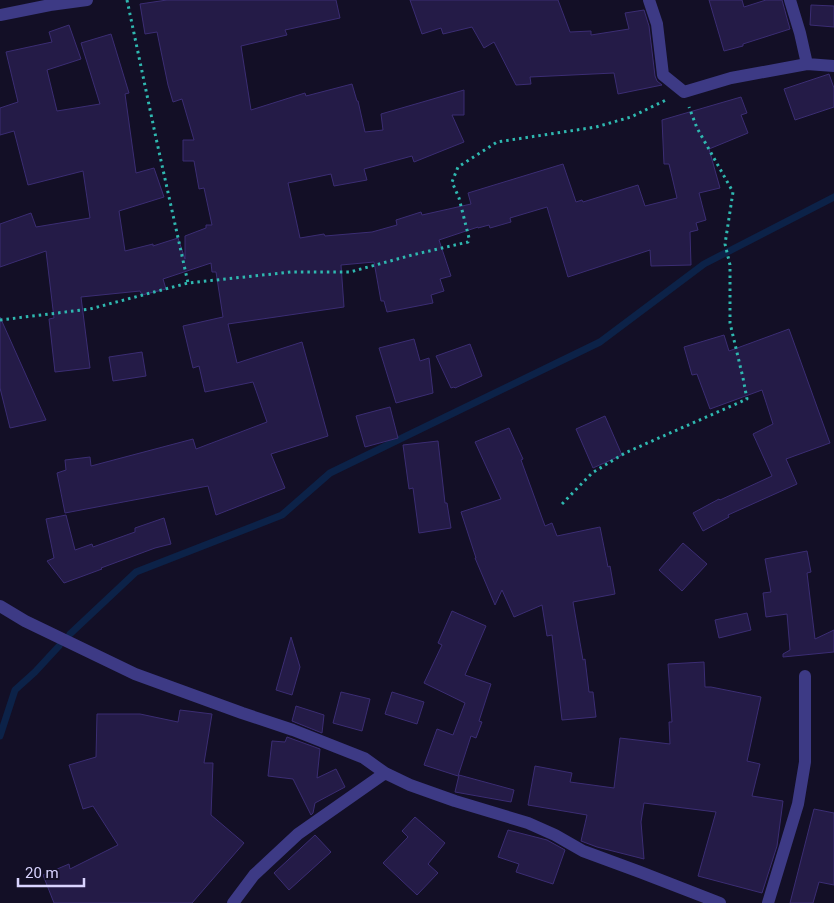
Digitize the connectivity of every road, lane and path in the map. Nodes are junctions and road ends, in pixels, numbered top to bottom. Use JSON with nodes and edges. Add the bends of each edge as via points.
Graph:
{"nodes":[{"id":1,"x":87,"y":0,"type":"edge"},
{"id":2,"x":127,"y":0,"type":"edge"},
{"id":3,"x":649,"y":0,"type":"edge"},
{"id":4,"x":790,"y":0,"type":"edge"},
{"id":5,"x":50,"y":3,"type":"edge"},
{"id":6,"x":0,"y":15,"type":"edge"},
{"id":7,"x":806,"y":64,"type":"junction"},
{"id":8,"x":834,"y":66,"type":"edge"},
{"id":9,"x":684,"y":92,"type":"junction"},
{"id":10,"x":188,"y":283,"type":"junction"},
{"id":11,"x":0,"y":320,"type":"edge"},
{"id":12,"x":562,"y":504,"type":"dead end"},
{"id":13,"x":0,"y":606,"type":"edge"},
{"id":14,"x":805,"y":676,"type":"dead end"},
{"id":15,"x":385,"y":773,"type":"junction"},
{"id":16,"x":233,"y":903,"type":"edge"},
{"id":17,"x":720,"y":903,"type":"edge"},
{"id":18,"x":768,"y":903,"type":"edge"}],
"edges":[{"from":1,"to":5,"type":"street"},
{"from":2,"to":10,"type":"path"},
{"from":3,"to":9,"type":"street","via":[[657,24],[663,75]]},
{"from":4,"to":7,"type":"street"},
{"from":5,"to":6,"type":"street"},
{"from":7,"to":8,"type":"street"},
{"from":7,"to":9,"type":"street","via":[[731,78]]},
{"from":9,"to":10,"type":"path","via":[[631,117],[596,127],[497,142],[458,167],[452,182],[459,198],[468,242],[350,272],[291,272]]},
{"from":9,"to":12,"type":"path","via":[[697,128],[733,192],[725,244],[730,265],[730,323],[747,399],[625,453],[592,473]]},
{"from":10,"to":11,"type":"path","via":[[90,309]]},
{"from":13,"to":15,"type":"street","via":[[135,674],[364,758]]},
{"from":14,"to":18,"type":"street","via":[[805,762],[801,787]]},
{"from":15,"to":16,"type":"street","via":[[298,834],[254,875]]},
{"from":15,"to":17,"type":"street","via":[[410,785],[528,823],[583,851]]}]}
